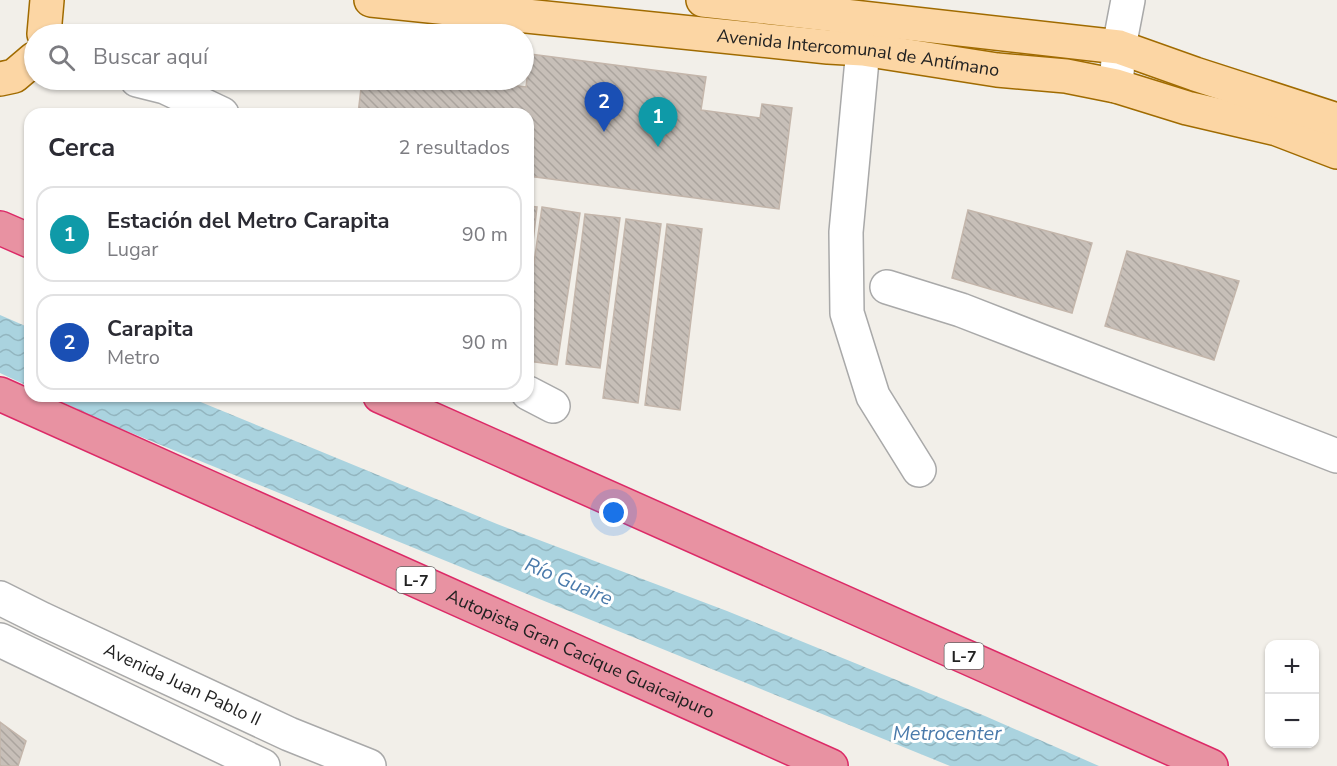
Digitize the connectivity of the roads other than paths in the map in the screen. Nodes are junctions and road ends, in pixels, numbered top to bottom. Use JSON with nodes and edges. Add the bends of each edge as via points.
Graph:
{"nodes":[{"id":1,"x":47,"y":0,"type":"edge"},
{"id":2,"x":371,"y":0,"type":"edge"},
{"id":3,"x":703,"y":0,"type":"edge"},
{"id":4,"x":1128,"y":0,"type":"edge"},
{"id":5,"x":45,"y":24,"type":"edge"},
{"id":6,"x":1119,"y":47,"type":"junction"},
{"id":7,"x":863,"y":49,"type":"junction"},
{"id":8,"x":24,"y":67,"type":"edge"},
{"id":9,"x":0,"y":79,"type":"edge"},
{"id":10,"x":1116,"y":86,"type":"junction"},
{"id":11,"x":171,"y":90,"type":"edge"},
{"id":12,"x":209,"y":108,"type":"edge"},
{"id":13,"x":1337,"y":120,"type":"edge"},
{"id":14,"x":1337,"y":152,"type":"edge"},
{"id":15,"x":0,"y":228,"type":"edge"},
{"id":16,"x":24,"y":238,"type":"edge"},
{"id":17,"x":887,"y":287,"type":"dead end"},
{"id":18,"x":0,"y":394,"type":"edge"},
{"id":19,"x":393,"y":402,"type":"edge"},
{"id":20,"x":1337,"y":456,"type":"edge"},
{"id":21,"x":919,"y":470,"type":"dead end"},
{"id":22,"x":0,"y":598,"type":"edge"},
{"id":23,"x":0,"y":640,"type":"edge"},
{"id":24,"x":350,"y":762,"type":"edge"},
{"id":25,"x":263,"y":766,"type":"edge"},
{"id":26,"x":831,"y":766,"type":"edge"},
{"id":27,"x":1211,"y":766,"type":"edge"}],
"edges":[{"from":1,"to":5,"type":"main road"},
{"from":2,"to":7,"type":"main road","name":"Avenida Intercomunal de Antímano"},
{"from":3,"to":6,"type":"main road","name":"Avenida Intercomunal de Antímano"},
{"from":4,"to":6,"type":"street"},
{"from":6,"to":10,"type":"street"},
{"from":6,"to":13,"type":"main road","name":"Avenida Intercomunal de Antímano"},
{"from":7,"to":10,"type":"main road","name":"Avenida Intercomunal de Antímano"},
{"from":7,"to":21,"type":"street","via":[[846,232],[847,313],[873,396]]},
{"from":8,"to":9,"type":"main road","via":[[14,76]]},
{"from":10,"to":14,"type":"main road","name":"Avenida Intercomunal de Antímano","via":[[1277,129]]},
{"from":11,"to":12,"type":"street"},
{"from":15,"to":16,"type":"highway"},
{"from":17,"to":20,"type":"street","via":[[961,310]]},
{"from":18,"to":26,"type":"highway","name":"Autopista Gran Cacique Guaicaipuro","number":"L-7"},
{"from":19,"to":27,"type":"highway","number":"L-7"},
{"from":22,"to":24,"type":"street","name":"Avenida Juan Pablo II"},
{"from":23,"to":25,"type":"street","name":"Avenida Juan Pablo II"}]}
